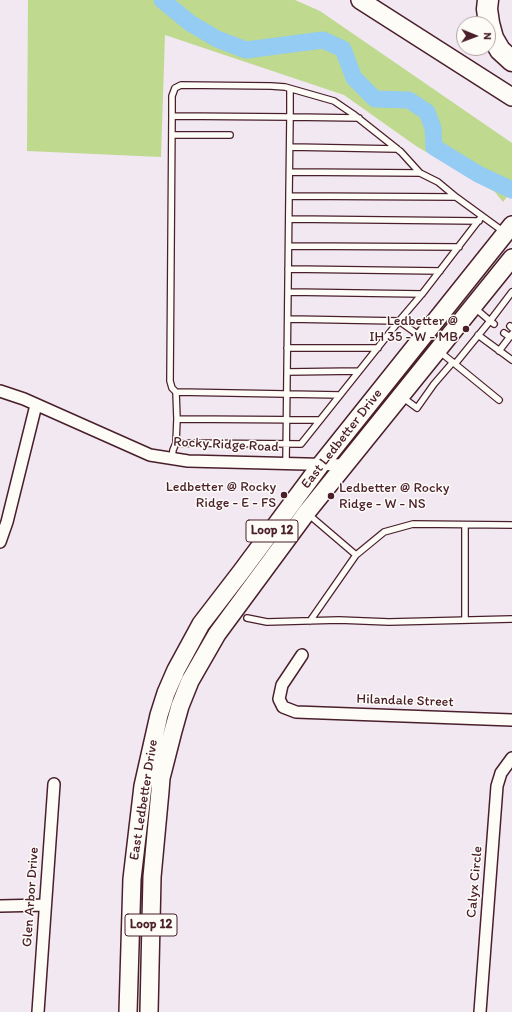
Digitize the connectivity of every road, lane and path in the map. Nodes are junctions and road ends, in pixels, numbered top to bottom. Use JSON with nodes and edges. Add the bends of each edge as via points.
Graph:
{"nodes":[{"id":1,"x":360,"y":0,"type":"edge"},
{"id":2,"x":488,"y":0,"type":"edge"},
{"id":3,"x":512,"y":61,"type":"edge"},
{"id":4,"x":290,"y":89,"type":"junction"},
{"id":5,"x":512,"y":97,"type":"edge"},
{"id":6,"x":172,"y":116,"type":"junction"},
{"id":7,"x":290,"y":117,"type":"junction"},
{"id":8,"x":359,"y":118,"type":"junction"},
{"id":9,"x":172,"y":135,"type":"junction"},
{"id":10,"x":230,"y":135,"type":"dead end"},
{"id":11,"x":290,"y":146,"type":"junction"},
{"id":12,"x":397,"y":148,"type":"junction"},
{"id":13,"x":290,"y":172,"type":"junction"},
{"id":14,"x":420,"y":173,"type":"junction"},
{"id":15,"x":289,"y":196,"type":"junction"},
{"id":16,"x":456,"y":197,"type":"junction"},
{"id":17,"x":289,"y":219,"type":"junction"},
{"id":18,"x":480,"y":219,"type":"junction"},
{"id":19,"x":509,"y":228,"type":"edge"},
{"id":20,"x":289,"y":246,"type":"junction"},
{"id":21,"x":459,"y":246,"type":"junction"},
{"id":22,"x":494,"y":247,"type":"junction"},
{"id":23,"x":512,"y":260,"type":"edge"},
{"id":24,"x":288,"y":269,"type":"junction"},
{"id":25,"x":440,"y":271,"type":"junction"},
{"id":26,"x":288,"y":292,"type":"junction"},
{"id":27,"x":512,"y":292,"type":"edge"},
{"id":28,"x":422,"y":294,"type":"junction"},
{"id":29,"x":473,"y":306,"type":"junction"},
{"id":30,"x":288,"y":319,"type":"junction"},
{"id":31,"x":399,"y":321,"type":"junction"},
{"id":32,"x":492,"y":322,"type":"junction"},
{"id":33,"x":504,"y":333,"type":"dead end"},
{"id":34,"x":478,"y":335,"type":"junction"},
{"id":35,"x":511,"y":335,"type":"edge"},
{"id":36,"x":422,"y":338,"type":"junction"},
{"id":37,"x":287,"y":348,"type":"junction"},
{"id":38,"x":378,"y":348,"type":"junction"},
{"id":39,"x":438,"y":350,"type":"junction"},
{"id":40,"x":499,"y":351,"type":"junction"},
{"id":41,"x":512,"y":360,"type":"edge"},
{"id":42,"x":454,"y":363,"type":"junction"},
{"id":43,"x":359,"y":371,"type":"junction"},
{"id":44,"x":287,"y":372,"type":"junction"},
{"id":45,"x":0,"y":391,"type":"edge"},
{"id":46,"x":176,"y":392,"type":"junction"},
{"id":47,"x":286,"y":394,"type":"junction"},
{"id":48,"x":340,"y":395,"type":"junction"},
{"id":49,"x":400,"y":396,"type":"junction"},
{"id":50,"x":499,"y":400,"type":"dead end"},
{"id":51,"x":36,"y":405,"type":"junction"},
{"id":52,"x":177,"y":418,"type":"junction"},
{"id":53,"x":286,"y":420,"type":"junction"},
{"id":54,"x":320,"y":420,"type":"junction"},
{"id":55,"x":176,"y":443,"type":"junction"},
{"id":56,"x":286,"y":444,"type":"junction"},
{"id":57,"x":172,"y":458,"type":"junction"},
{"id":58,"x":286,"y":463,"type":"junction"},
{"id":59,"x":322,"y":463,"type":"junction"},
{"id":60,"x":344,"y":464,"type":"junction"},
{"id":61,"x":307,"y":512,"type":"junction"},
{"id":62,"x":465,"y":525,"type":"junction"},
{"id":63,"x":512,"y":525,"type":"edge"},
{"id":64,"x":0,"y":542,"type":"edge"},
{"id":65,"x":356,"y":555,"type":"junction"},
{"id":66,"x":247,"y":618,"type":"dead end"},
{"id":67,"x":465,"y":620,"type":"junction"},
{"id":68,"x":512,"y":620,"type":"edge"},
{"id":69,"x":310,"y":621,"type":"junction"},
{"id":70,"x":201,"y":624,"type":"junction"},
{"id":71,"x":217,"y":634,"type":"junction"},
{"id":72,"x":302,"y":655,"type":"dead end"},
{"id":73,"x":512,"y":720,"type":"edge"},
{"id":74,"x":512,"y":758,"type":"edge"},
{"id":75,"x":54,"y":784,"type":"dead end"},
{"id":76,"x":140,"y":809,"type":"junction"},
{"id":77,"x":157,"y":814,"type":"junction"},
{"id":78,"x":45,"y":905,"type":"junction"},
{"id":79,"x":0,"y":906,"type":"edge"},
{"id":80,"x":38,"y":1012,"type":"edge"},
{"id":81,"x":128,"y":1012,"type":"edge"},
{"id":82,"x":148,"y":1012,"type":"edge"},
{"id":83,"x":480,"y":1012,"type":"edge"}],
"edges":[{"from":1,"to":5,"type":"main road"},
{"from":2,"to":3,"type":"highway","via":[[487,9],[493,38],[500,50]]},
{"from":4,"to":6,"type":"lane","via":[[271,86],[181,85],[174,88]]},
{"from":4,"to":7,"type":"lane"},
{"from":4,"to":8,"type":"lane","via":[[334,101]]},
{"from":6,"to":7,"type":"lane"},
{"from":6,"to":9,"type":"lane"},
{"from":7,"to":8,"type":"lane"},
{"from":7,"to":11,"type":"lane"},
{"from":8,"to":12,"type":"lane"},
{"from":9,"to":10,"type":"lane"},
{"from":9,"to":46,"type":"lane","via":[[170,380]]},
{"from":11,"to":12,"type":"lane"},
{"from":11,"to":13,"type":"lane"},
{"from":12,"to":14,"type":"lane"},
{"from":13,"to":14,"type":"lane"},
{"from":13,"to":15,"type":"lane"},
{"from":14,"to":16,"type":"lane","via":[[438,182]]},
{"from":15,"to":16,"type":"lane"},
{"from":15,"to":17,"type":"lane"},
{"from":16,"to":18,"type":"lane"},
{"from":17,"to":18,"type":"lane"},
{"from":17,"to":20,"type":"lane"},
{"from":18,"to":19,"type":"lane"},
{"from":18,"to":21,"type":"lane"},
{"from":19,"to":22,"type":"main road","name":"East Ledbetter Drive","number":"Loop 12"},
{"from":20,"to":21,"type":"lane"},
{"from":20,"to":24,"type":"lane"},
{"from":21,"to":25,"type":"lane"},
{"from":22,"to":23,"type":"main road"},
{"from":22,"to":36,"type":"main road","name":"East Ledbetter Drive","number":"Loop 12"},
{"from":23,"to":29,"type":"main road","name":"East Ledbetter Drive","number":"Loop 12"},
{"from":24,"to":25,"type":"lane"},
{"from":24,"to":26,"type":"lane"},
{"from":25,"to":28,"type":"lane"},
{"from":26,"to":28,"type":"lane"},
{"from":26,"to":30,"type":"lane"},
{"from":27,"to":32,"type":"lane","via":[[508,302]]},
{"from":28,"to":31,"type":"lane"},
{"from":29,"to":32,"type":"lane"},
{"from":29,"to":39,"type":"main road","name":"East Ledbetter Drive","number":"Loop 12"},
{"from":30,"to":31,"type":"lane"},
{"from":30,"to":37,"type":"lane"},
{"from":31,"to":36,"type":"lane"},
{"from":31,"to":38,"type":"lane"},
{"from":32,"to":34,"type":"lane"},
{"from":33,"to":35,"type":"lane"},
{"from":34,"to":40,"type":"lane"},
{"from":34,"to":42,"type":"lane"},
{"from":35,"to":40,"type":"lane"},
{"from":36,"to":39,"type":"main road"},
{"from":36,"to":59,"type":"main road","name":"East Ledbetter Drive","number":"Loop 12"},
{"from":37,"to":38,"type":"lane"},
{"from":37,"to":44,"type":"lane"},
{"from":38,"to":43,"type":"lane"},
{"from":39,"to":42,"type":"lane"},
{"from":39,"to":49,"type":"main road","name":"East Ledbetter Drive","number":"Loop 12"},
{"from":40,"to":41,"type":"lane"},
{"from":42,"to":49,"type":"lane","via":[[434,384],[418,408]]},
{"from":42,"to":50,"type":"lane"},
{"from":43,"to":44,"type":"lane"},
{"from":43,"to":48,"type":"lane"},
{"from":44,"to":47,"type":"lane"},
{"from":45,"to":51,"type":"street","name":"Rocky Ridge Road"},
{"from":46,"to":47,"type":"lane"},
{"from":46,"to":52,"type":"lane"},
{"from":47,"to":48,"type":"lane"},
{"from":47,"to":53,"type":"lane"},
{"from":48,"to":54,"type":"lane"},
{"from":49,"to":60,"type":"main road","name":"East Ledbetter Drive","number":"Loop 12"},
{"from":51,"to":57,"type":"street","name":"Rocky Ridge Road","via":[[150,455]]},
{"from":51,"to":64,"type":"street"},
{"from":52,"to":53,"type":"lane"},
{"from":52,"to":55,"type":"lane"},
{"from":53,"to":54,"type":"lane"},
{"from":53,"to":56,"type":"lane"},
{"from":54,"to":56,"type":"lane","via":[[301,444]]},
{"from":55,"to":56,"type":"lane"},
{"from":55,"to":57,"type":"lane"},
{"from":56,"to":58,"type":"lane"},
{"from":57,"to":58,"type":"street","name":"Rocky Ridge Road","via":[[188,461]]},
{"from":58,"to":59,"type":"street","name":"Rocky Ridge Road"},
{"from":59,"to":60,"type":"street","name":"Rocky Ridge Road"},
{"from":59,"to":70,"type":"main road","name":"East Ledbetter Drive","number":"Loop 12"},
{"from":60,"to":61,"type":"main road","name":"East Ledbetter Drive","number":"Loop 12"},
{"from":61,"to":65,"type":"lane"},
{"from":61,"to":71,"type":"main road","name":"East Ledbetter Drive","number":"Loop 12"},
{"from":62,"to":63,"type":"lane"},
{"from":62,"to":65,"type":"lane","via":[[413,524],[384,532]]},
{"from":62,"to":67,"type":"lane"},
{"from":65,"to":69,"type":"lane"},
{"from":66,"to":69,"type":"lane","via":[[267,622]]},
{"from":67,"to":68,"type":"lane"},
{"from":67,"to":69,"type":"lane"},
{"from":70,"to":71,"type":"main road"},
{"from":70,"to":76,"type":"main road","name":"East Ledbetter Drive","number":"Loop 12","via":[[166,693],[143,786]]},
{"from":71,"to":77,"type":"main road","name":"East Ledbetter Drive","number":"Loop 12","via":[[190,681],[180,706],[161,778]]},
{"from":72,"to":73,"type":"street","name":"Hilandale Street","via":[[282,685],[279,700],[283,707],[296,712]]},
{"from":74,"to":83,"type":"street","name":"Calyx Circle","via":[[501,773],[497,786]]},
{"from":75,"to":78,"type":"street","name":"Glen Arbor Drive"},
{"from":76,"to":77,"type":"main road"},
{"from":76,"to":81,"type":"main road","name":"East Ledbetter Drive","number":"Loop 12","via":[[132,878]]},
{"from":77,"to":82,"type":"main road","name":"East Ledbetter Drive","number":"Loop 12","via":[[152,877]]},
{"from":78,"to":79,"type":"street"},
{"from":78,"to":80,"type":"street","name":"Glen Arbor Drive"}]}
